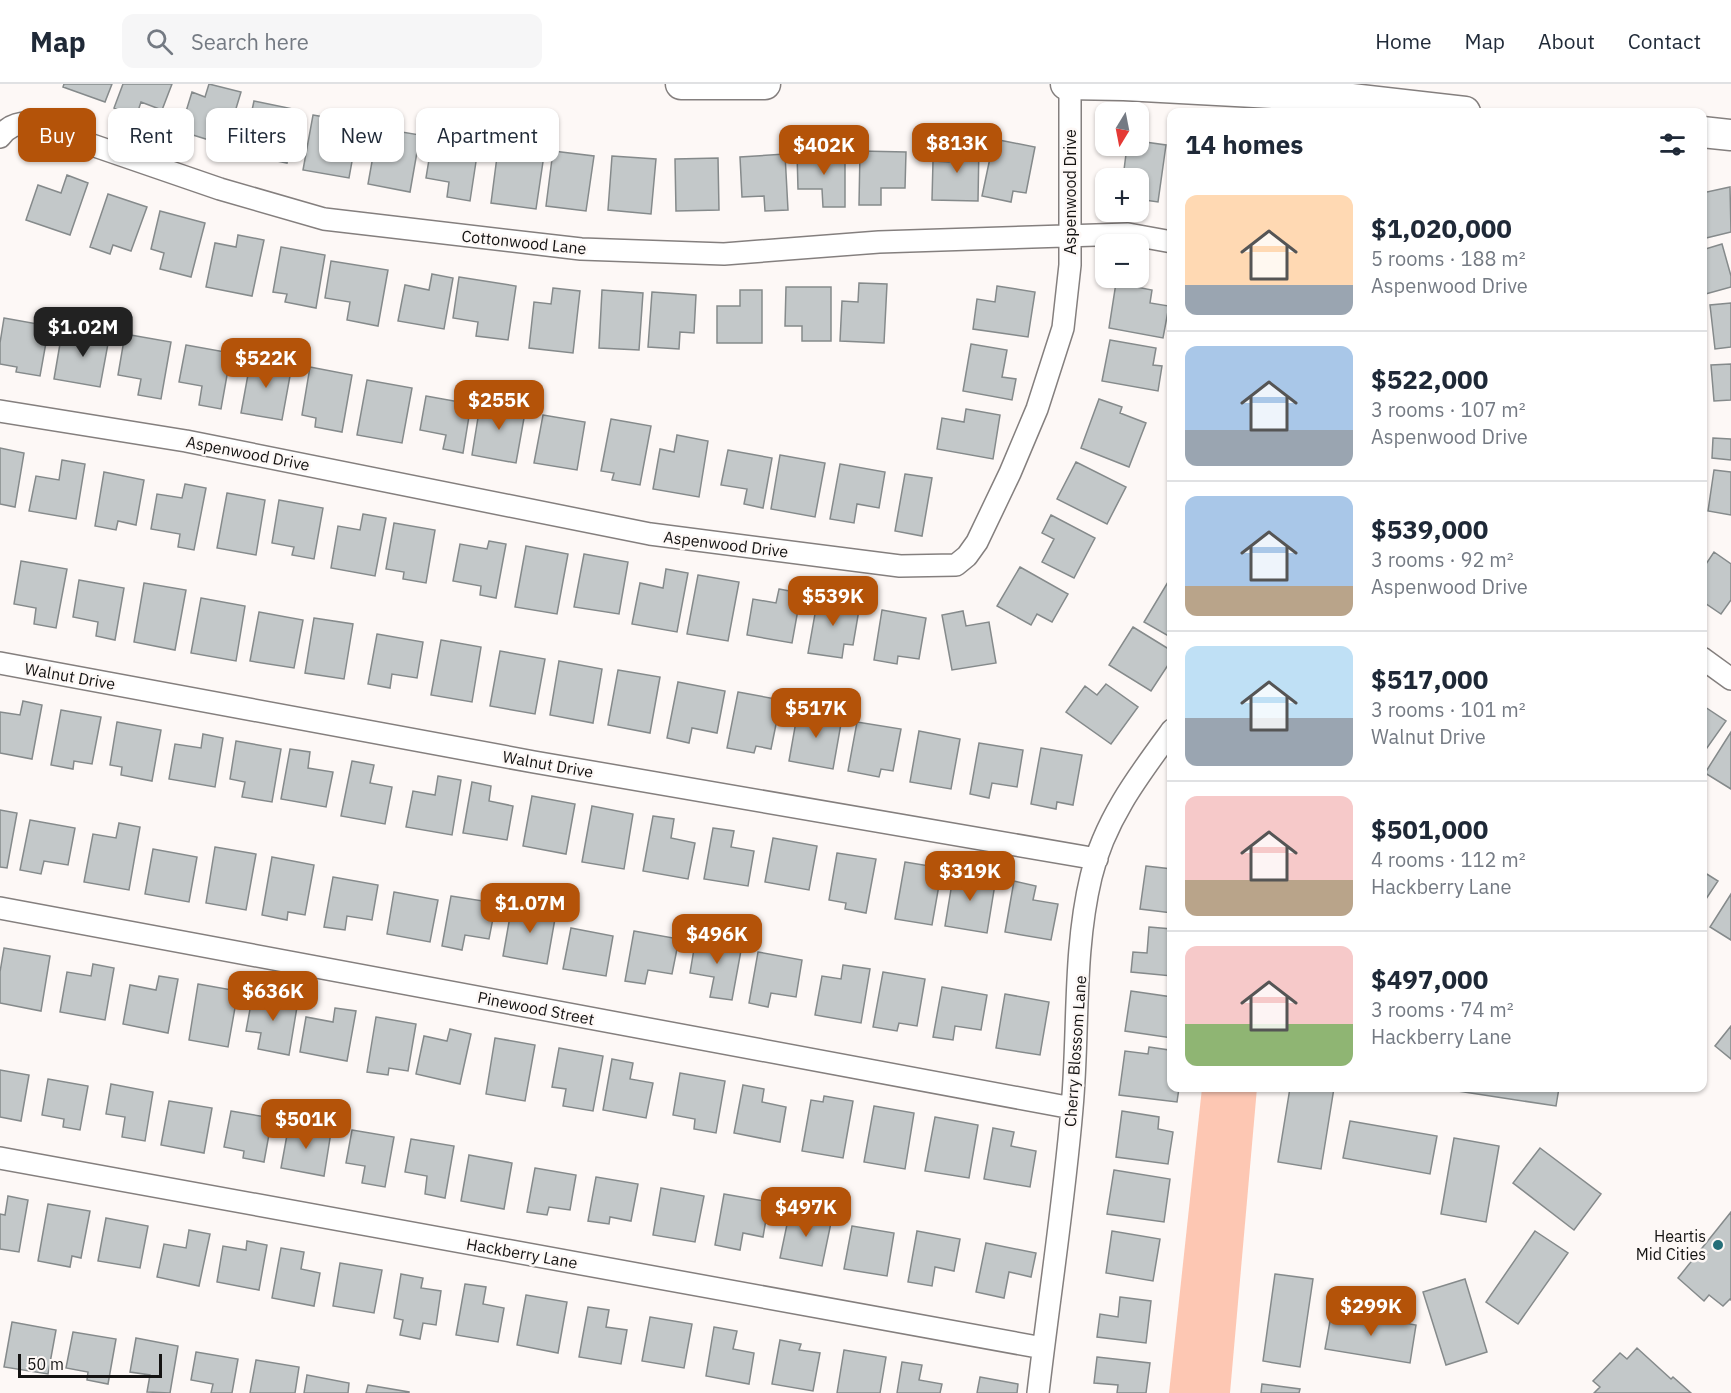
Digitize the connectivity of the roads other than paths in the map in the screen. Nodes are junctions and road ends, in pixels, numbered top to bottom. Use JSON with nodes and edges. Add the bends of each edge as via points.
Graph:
{"nodes":[{"id":1,"x":681,"y":84,"type":"edge"},
{"id":2,"x":718,"y":84,"type":"edge"},
{"id":3,"x":765,"y":84,"type":"edge"},
{"id":4,"x":1068,"y":84,"type":"edge"},
{"id":5,"x":1430,"y":108,"type":"edge"},
{"id":6,"x":1707,"y":133,"type":"edge"},
{"id":7,"x":1731,"y":135,"type":"edge"},
{"id":8,"x":0,"y":137,"type":"edge"},
{"id":9,"x":1070,"y":236,"type":"junction"},
{"id":10,"x":1167,"y":241,"type":"edge"},
{"id":11,"x":0,"y":411,"type":"edge"},
{"id":12,"x":1707,"y":662,"type":"edge"},
{"id":13,"x":0,"y":663,"type":"edge"},
{"id":14,"x":1731,"y":679,"type":"edge"},
{"id":15,"x":1167,"y":737,"type":"edge"},
{"id":16,"x":1097,"y":859,"type":"junction"},
{"id":17,"x":0,"y":908,"type":"edge"},
{"id":18,"x":1072,"y":1108,"type":"junction"},
{"id":19,"x":0,"y":1158,"type":"edge"},
{"id":20,"x":1043,"y":1348,"type":"junction"},
{"id":21,"x":1038,"y":1393,"type":"edge"}],
"edges":[{"from":1,"to":2,"type":"main road"},
{"from":2,"to":3,"type":"main road"},
{"from":4,"to":5,"type":"main road","via":[[1326,96]]},
{"from":4,"to":9,"type":"street","name":"Aspenwood Drive"},
{"from":6,"to":7,"type":"main road"},
{"from":8,"to":9,"type":"street","name":"Cottonwood Lane","via":[[18,123],[28,123],[220,189],[324,219],[581,249],[724,254],[879,242]]},
{"from":9,"to":10,"type":"street","via":[[1128,234]]},
{"from":9,"to":11,"type":"street","name":"Aspenwood Drive","via":[[1063,328],[1037,409],[977,542],[956,565],[900,566],[650,534],[186,441]]},
{"from":12,"to":14,"type":"street"},
{"from":13,"to":16,"type":"street","name":"Walnut Drive","via":[[546,764]]},
{"from":15,"to":16,"type":"street","name":"Cherry Blossom Lane","via":[[1111,820]]},
{"from":16,"to":18,"type":"street","name":"Cherry Blossom Lane","via":[[1082,936]]},
{"from":17,"to":18,"type":"street","name":"Pinewood Street"},
{"from":18,"to":20,"type":"street","name":"Cherry Blossom Lane"},
{"from":19,"to":20,"type":"street","name":"Hackberry Lane"},
{"from":20,"to":21,"type":"street","name":"Cherry Blossom Lane"}]}
